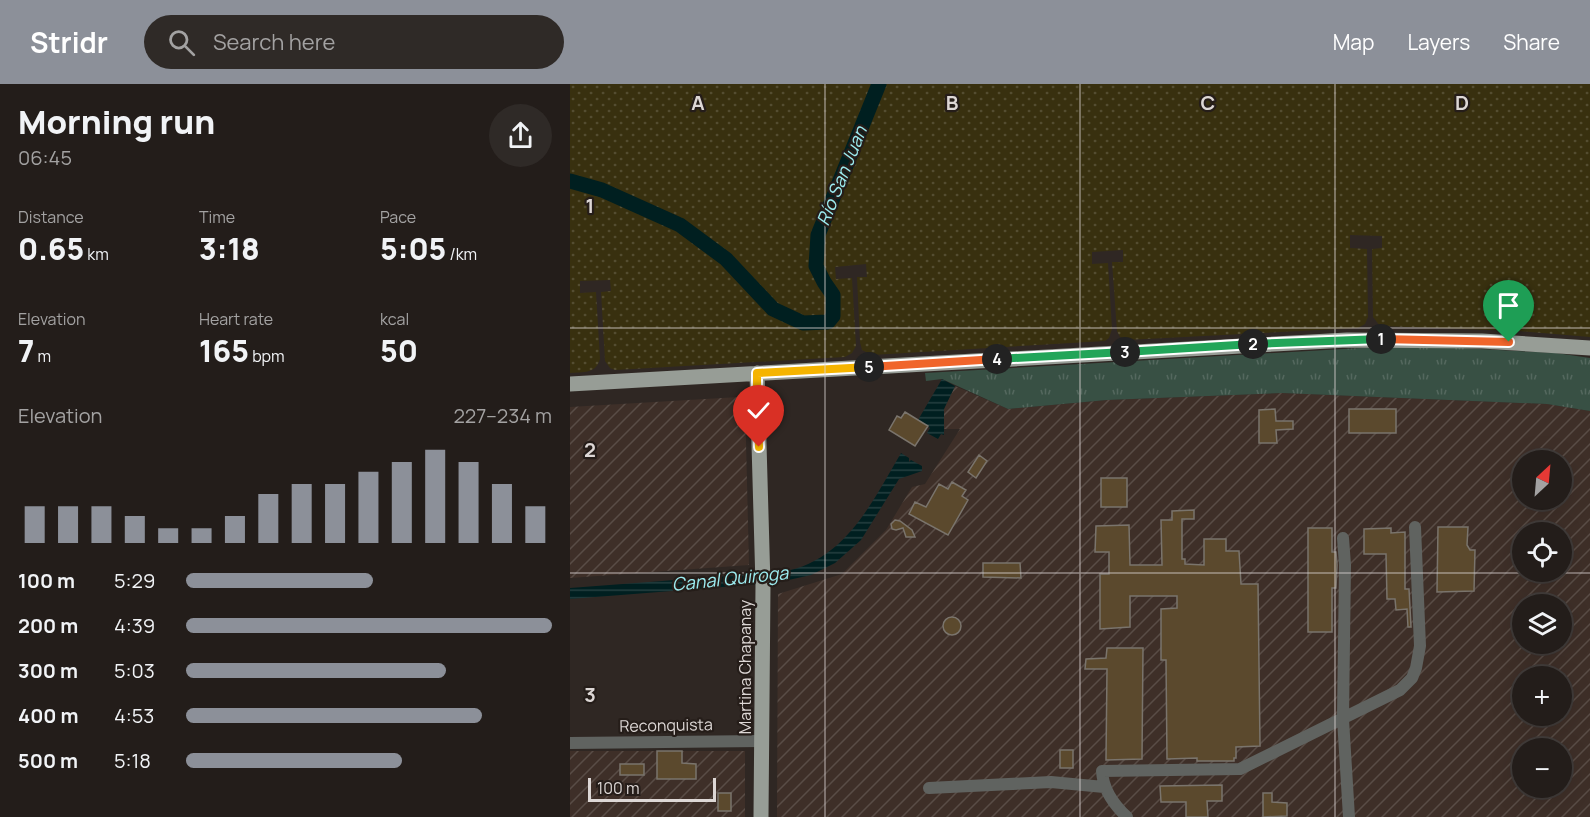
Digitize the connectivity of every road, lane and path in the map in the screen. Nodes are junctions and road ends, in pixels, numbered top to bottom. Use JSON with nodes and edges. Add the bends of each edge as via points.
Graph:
{"nodes":[{"id":1,"x":1590,"y":348,"type":"edge"},
{"id":2,"x":757,"y":373,"type":"junction"},
{"id":3,"x":570,"y":384,"type":"edge"},
{"id":4,"x":1415,"y":527,"type":"dead end"},
{"id":5,"x":1343,"y":538,"type":"dead end"},
{"id":6,"x":1343,"y":719,"type":"junction"},
{"id":7,"x":762,"y":741,"type":"junction"},
{"id":8,"x":570,"y":743,"type":"edge"},
{"id":9,"x":1104,"y":787,"type":"junction"},
{"id":10,"x":929,"y":788,"type":"dead end"},
{"id":11,"x":761,"y":817,"type":"edge"},
{"id":12,"x":1127,"y":817,"type":"edge"},
{"id":13,"x":1349,"y":817,"type":"edge"}],
"edges":[{"from":1,"to":2,"type":"main road","via":[[1482,340],[1347,340]]},
{"from":2,"to":3,"type":"main road"},
{"from":2,"to":7,"type":"main road","name":"Martina Chapanay"},
{"from":4,"to":6,"type":"street","via":[[1420,646],[1416,668],[1400,690]]},
{"from":5,"to":6,"type":"street"},
{"from":6,"to":9,"type":"street","via":[[1240,769],[1102,771]]},
{"from":6,"to":13,"type":"street"},
{"from":7,"to":8,"type":"street","name":"Reconquista"},
{"from":7,"to":11,"type":"main road","name":"Martina Chapanay"},
{"from":9,"to":10,"type":"street","via":[[1051,782]]},
{"from":9,"to":12,"type":"street"}]}
